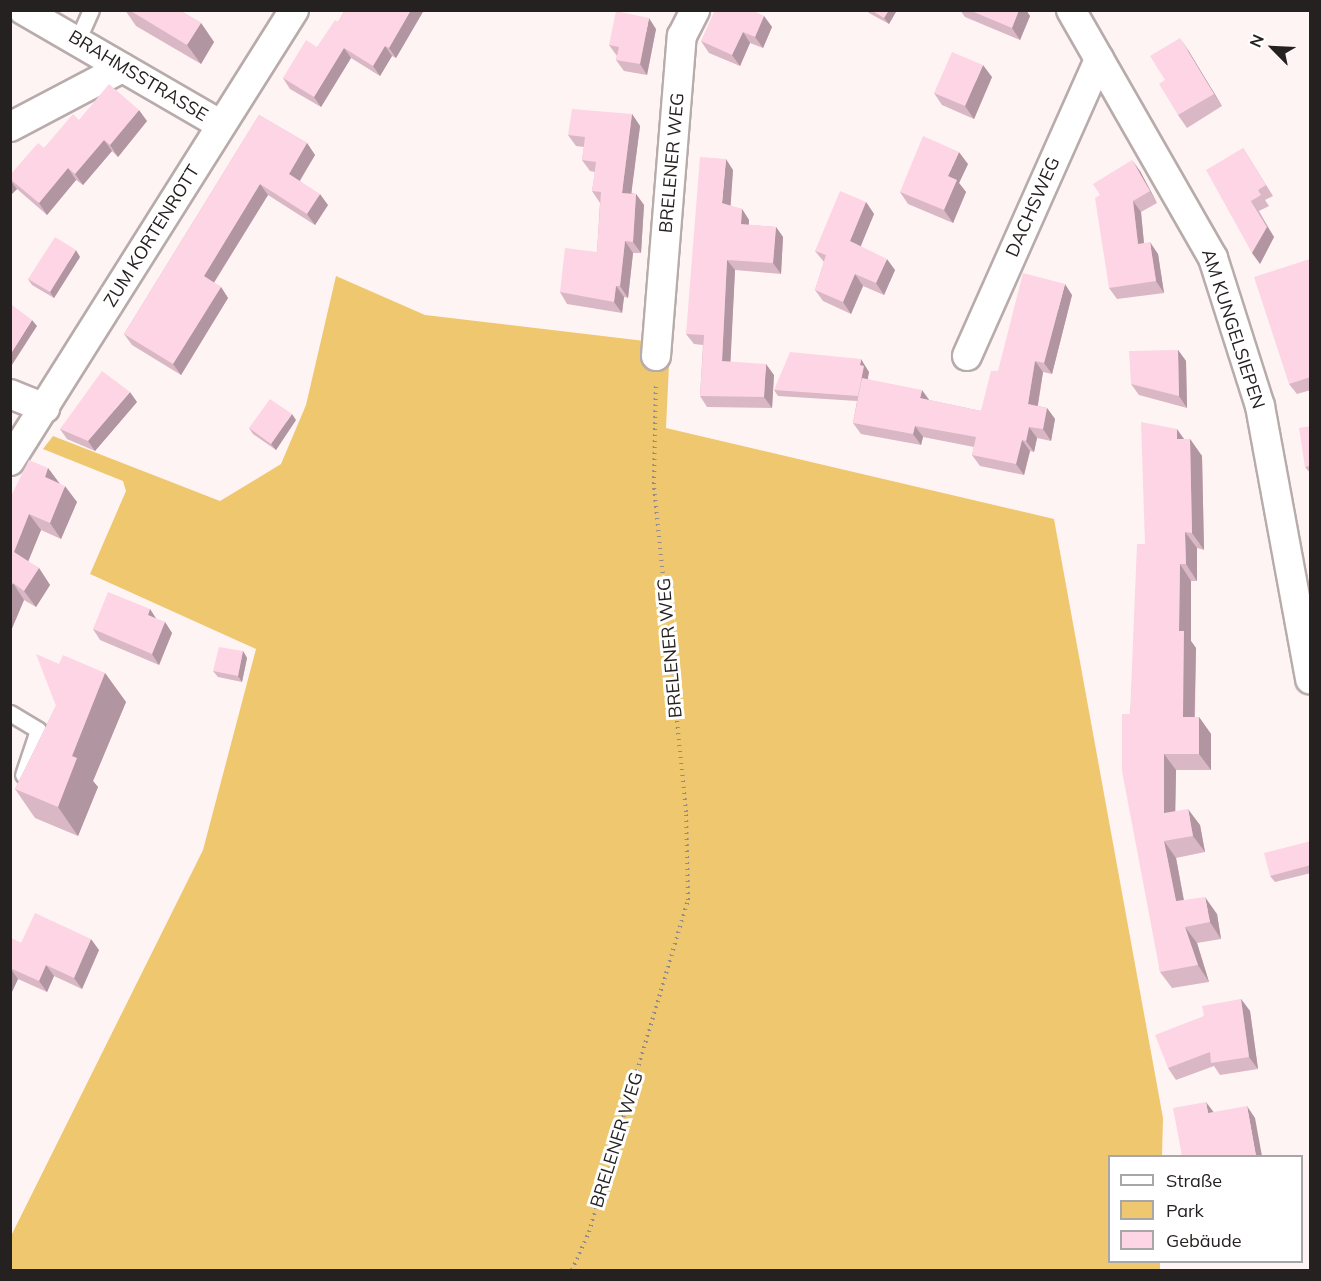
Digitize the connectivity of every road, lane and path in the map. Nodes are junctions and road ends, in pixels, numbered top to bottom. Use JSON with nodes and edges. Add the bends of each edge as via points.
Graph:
{"nodes":[{"id":1,"x":23,"y":10,"type":"edge"},
{"id":2,"x":91,"y":10,"type":"edge"},
{"id":3,"x":294,"y":10,"type":"edge"},
{"id":4,"x":695,"y":10,"type":"edge"},
{"id":5,"x":1071,"y":10,"type":"edge"},
{"id":6,"x":78,"y":39,"type":"junction"},
{"id":7,"x":1099,"y":59,"type":"junction"},
{"id":8,"x":122,"y":68,"type":"junction"},
{"id":9,"x":221,"y":125,"type":"junction"},
{"id":10,"x":10,"y":127,"type":"edge"},
{"id":11,"x":656,"y":356,"type":"joint"},
{"id":12,"x":967,"y":356,"type":"dead end"},
{"id":13,"x":10,"y":394,"type":"edge"},
{"id":14,"x":45,"y":408,"type":"junction"},
{"id":15,"x":10,"y":461,"type":"edge"},
{"id":16,"x":1311,"y":679,"type":"edge"},
{"id":17,"x":10,"y":713,"type":"edge"},
{"id":18,"x":17,"y":790,"type":"edge"},
{"id":19,"x":572,"y":1270,"type":"edge"}],
"edges":[{"from":1,"to":6,"type":"street","name":"BRAHMSSTRASSE"},
{"from":2,"to":6,"type":"lane"},
{"from":3,"to":9,"type":"street","name":"ZUM KORTENROTT"},
{"from":4,"to":11,"type":"street","name":"BRELENER WEG","via":[[682,36]]},
{"from":5,"to":7,"type":"street","name":"AM KUNGELSIEPEN"},
{"from":6,"to":8,"type":"street","name":"BRAHMSSTRASSE"},
{"from":7,"to":12,"type":"street","name":"DACHSWEG"},
{"from":7,"to":16,"type":"street","name":"AM KUNGELSIEPEN","via":[[1213,258],[1260,406]]},
{"from":8,"to":9,"type":"street","name":"BRAHMSSTRASSE"},
{"from":8,"to":10,"type":"street"},
{"from":9,"to":14,"type":"street","name":"ZUM KORTENROTT"},
{"from":11,"to":19,"type":"path","name":"BRELENER WEG","via":[[654,484],[686,812],[688,900],[589,1232]]},
{"from":13,"to":14,"type":"street"},
{"from":14,"to":15,"type":"street","name":"ZUM KORTENROTT"},
{"from":17,"to":18,"type":"lane","via":[[38,730]]}]}
